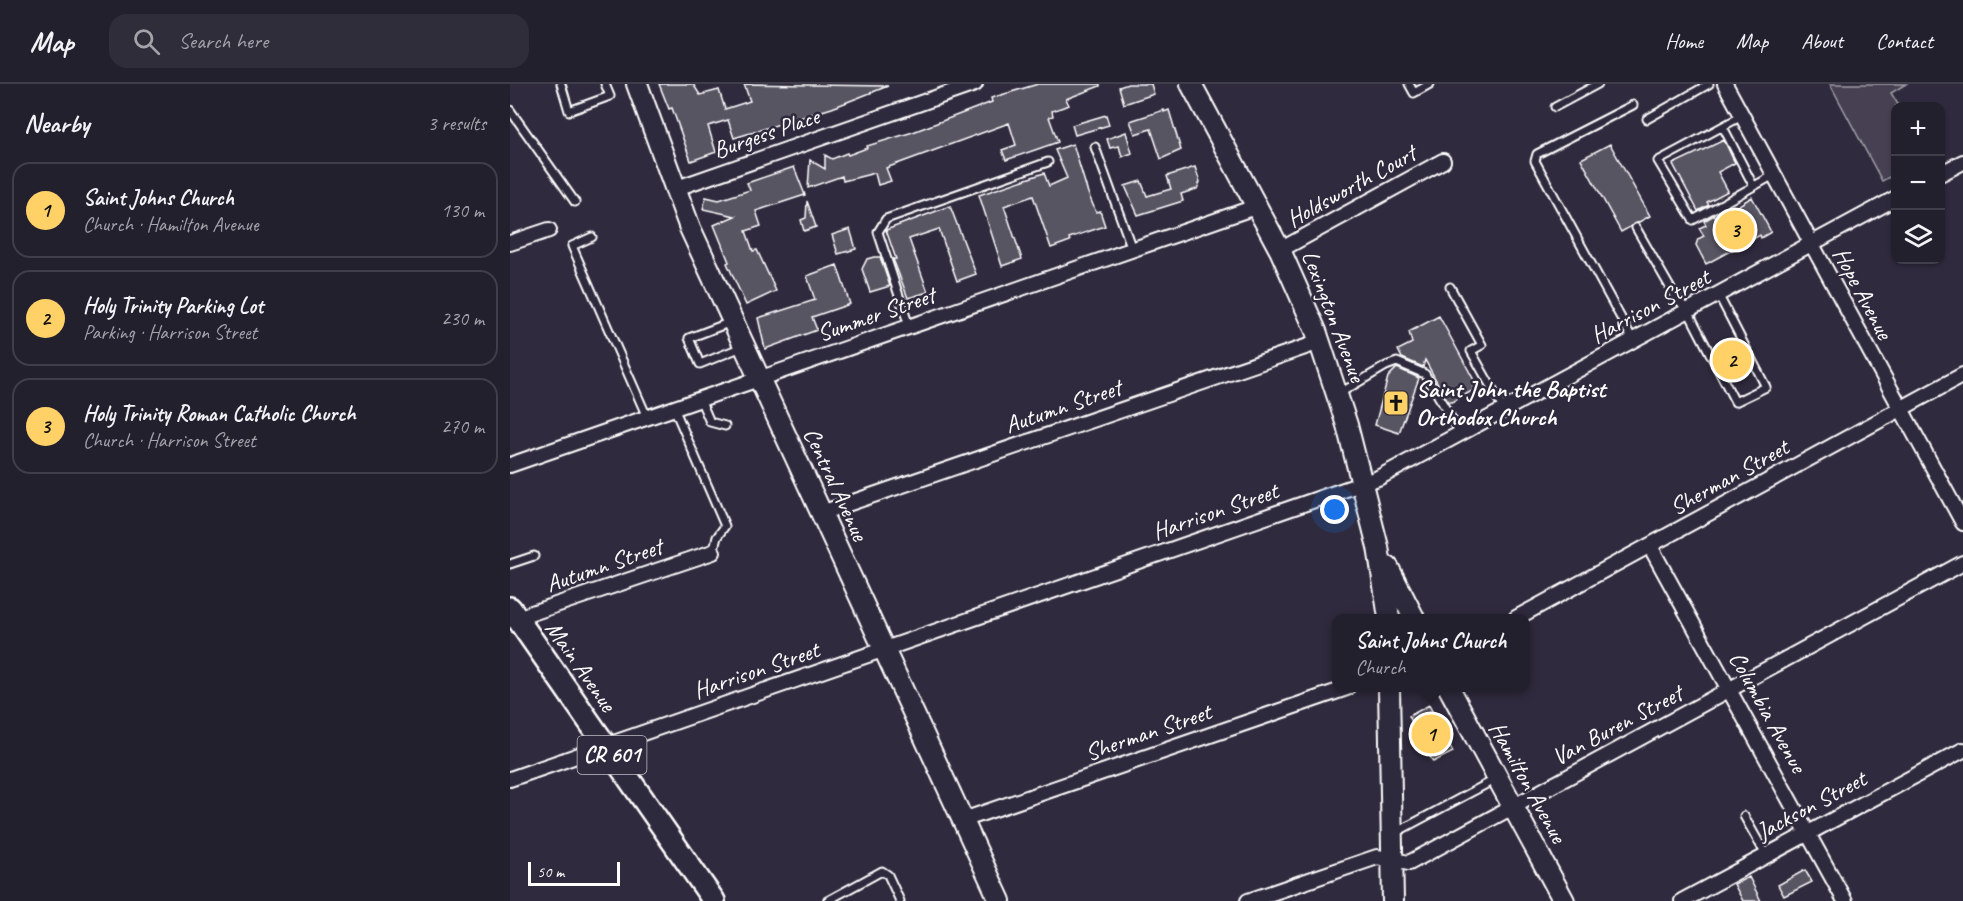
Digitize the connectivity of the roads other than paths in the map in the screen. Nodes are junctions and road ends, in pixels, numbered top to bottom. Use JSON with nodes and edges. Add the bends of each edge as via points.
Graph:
{"nodes":[{"id":1,"x":561,"y":84,"type":"edge"},
{"id":2,"x":605,"y":84,"type":"edge"},
{"id":3,"x":638,"y":84,"type":"edge"},
{"id":4,"x":975,"y":84,"type":"edge"},
{"id":5,"x":1409,"y":84,"type":"edge"},
{"id":6,"x":1430,"y":84,"type":"edge"},
{"id":7,"x":1598,"y":84,"type":"edge"},
{"id":8,"x":1709,"y":84,"type":"edge"},
{"id":9,"x":1725,"y":84,"type":"edge"},
{"id":10,"x":1193,"y":85,"type":"edge"},
{"id":11,"x":1633,"y":105,"type":"dead end"},
{"id":12,"x":1555,"y":107,"type":"dead end"},
{"id":13,"x":510,"y":110,"type":"edge"},
{"id":14,"x":1742,"y":116,"type":"junction"},
{"id":15,"x":1647,"y":119,"type":"dead end"},
{"id":16,"x":1723,"y":127,"type":"junction"},
{"id":17,"x":1095,"y":147,"type":"dead end"},
{"id":18,"x":1443,"y":161,"type":"dead end"},
{"id":19,"x":1048,"y":162,"type":"dead end"},
{"id":20,"x":1963,"y":162,"type":"edge"},
{"id":21,"x":1945,"y":172,"type":"edge"},
{"id":22,"x":1774,"y":175,"type":"junction"},
{"id":23,"x":1753,"y":184,"type":"junction"},
{"id":24,"x":674,"y":189,"type":"junction"},
{"id":25,"x":1891,"y":201,"type":"edge"},
{"id":26,"x":575,"y":202,"type":"dead end"},
{"id":27,"x":1258,"y":206,"type":"junction"},
{"id":28,"x":1636,"y":228,"type":"dead end"},
{"id":29,"x":549,"y":230,"type":"dead end"},
{"id":30,"x":592,"y":237,"type":"dead end"},
{"id":31,"x":510,"y":243,"type":"edge"},
{"id":32,"x":1811,"y":244,"type":"junction"},
{"id":33,"x":1132,"y":249,"type":"junction"},
{"id":34,"x":1280,"y":250,"type":"junction"},
{"id":35,"x":1450,"y":287,"type":"dead end"},
{"id":36,"x":1718,"y":294,"type":"junction"},
{"id":37,"x":1688,"y":310,"type":"junction"},
{"id":38,"x":733,"y":321,"type":"junction"},
{"id":39,"x":909,"y":326,"type":"junction"},
{"id":40,"x":1633,"y":340,"type":"junction"},
{"id":41,"x":1320,"y":342,"type":"junction"},
{"id":42,"x":745,"y":346,"type":"junction"},
{"id":43,"x":1963,"y":375,"type":"edge"},
{"id":44,"x":759,"y":378,"type":"junction"},
{"id":45,"x":1338,"y":395,"type":"junction"},
{"id":46,"x":700,"y":399,"type":"junction"},
{"id":47,"x":1504,"y":410,"type":"junction"},
{"id":48,"x":1900,"y":410,"type":"junction"},
{"id":49,"x":677,"y":414,"type":"junction"},
{"id":50,"x":647,"y":417,"type":"junction"},
{"id":51,"x":724,"y":426,"type":"dead end"},
{"id":52,"x":1461,"y":434,"type":"junction"},
{"id":53,"x":510,"y":465,"type":"edge"},
{"id":54,"x":1362,"y":484,"type":"junction"},
{"id":55,"x":821,"y":513,"type":"junction"},
{"id":56,"x":1963,"y":523,"type":"edge"},
{"id":57,"x":1650,"y":546,"type":"junction"},
{"id":58,"x":1378,"y":548,"type":"junction"},
{"id":59,"x":713,"y":552,"type":"joint"},
{"id":60,"x":534,"y":556,"type":"dead end"},
{"id":61,"x":1963,"y":563,"type":"edge"},
{"id":62,"x":510,"y":564,"type":"edge"},
{"id":63,"x":1388,"y":614,"type":"edge"},
{"id":64,"x":1412,"y":614,"type":"edge"},
{"id":65,"x":1523,"y":614,"type":"edge"},
{"id":66,"x":512,"y":616,"type":"edge"},
{"id":67,"x":884,"y":650,"type":"junction"},
{"id":68,"x":1730,"y":689,"type":"junction"},
{"id":69,"x":1333,"y":692,"type":"edge"},
{"id":70,"x":1389,"y":692,"type":"edge"},
{"id":71,"x":1452,"y":692,"type":"edge"},
{"id":72,"x":605,"y":746,"type":"junction"},
{"id":73,"x":1963,"y":750,"type":"edge"},
{"id":74,"x":510,"y":778,"type":"edge"},
{"id":75,"x":1497,"y":779,"type":"junction"},
{"id":76,"x":1512,"y":807,"type":"junction"},
{"id":77,"x":1744,"y":816,"type":"dead end"},
{"id":78,"x":963,"y":820,"type":"junction"},
{"id":79,"x":1807,"y":832,"type":"junction"},
{"id":80,"x":1392,"y":834,"type":"junction"},
{"id":81,"x":1766,"y":855,"type":"junction"},
{"id":82,"x":1393,"y":861,"type":"junction"},
{"id":83,"x":714,"y":901,"type":"edge"},
{"id":84,"x":827,"y":901,"type":"edge"},
{"id":85,"x":900,"y":901,"type":"edge"},
{"id":86,"x":1000,"y":901,"type":"edge"},
{"id":87,"x":1248,"y":901,"type":"edge"},
{"id":88,"x":1393,"y":901,"type":"edge"},
{"id":89,"x":1564,"y":901,"type":"edge"},
{"id":90,"x":1682,"y":901,"type":"edge"},
{"id":91,"x":1845,"y":901,"type":"edge"}],
"edges":[{"from":1,"to":2,"type":"lane","via":[[569,111],[610,96]]},
{"from":3,"to":24,"type":"main road","name":"Central Avenue"},
{"from":4,"to":24,"type":"street","name":"Burgess Place"},
{"from":5,"to":6,"type":"lane","via":[[1414,93]]},
{"from":7,"to":12,"type":"lane"},
{"from":8,"to":15,"type":"lane"},
{"from":9,"to":14,"type":"street","name":"Hope Avenue"},
{"from":10,"to":27,"type":"main road","name":"Lexington Avenue"},
{"from":11,"to":40,"type":"lane","via":[[1537,154],[1535,161]]},
{"from":13,"to":26,"type":"lane"},
{"from":14,"to":16,"type":"lane"},
{"from":14,"to":22,"type":"street","name":"Hope Avenue"},
{"from":16,"to":23,"type":"lane"},
{"from":16,"to":23,"type":"lane","via":[[1658,161],[1693,220]]},
{"from":17,"to":33,"type":"lane"},
{"from":18,"to":34,"type":"street","name":"Holdsworth Court"},
{"from":19,"to":39,"type":"lane","via":[[886,219],[878,232]]},
{"from":20,"to":21,"type":"street"},
{"from":22,"to":23,"type":"lane"},
{"from":22,"to":32,"type":"street","name":"Hope Avenue"},
{"from":24,"to":38,"type":"main road","name":"Central Avenue"},
{"from":25,"to":32,"type":"street","name":"Harrison Street"},
{"from":27,"to":33,"type":"street","name":"Summer Street"},
{"from":27,"to":34,"type":"main road","name":"Lexington Avenue"},
{"from":28,"to":37,"type":"lane","via":[[1675,296]]},
{"from":29,"to":31,"type":"street"},
{"from":30,"to":50,"type":"lane","via":[[572,246]]},
{"from":32,"to":36,"type":"street","name":"Harrison Street"},
{"from":32,"to":48,"type":"street","name":"Hope Avenue"},
{"from":33,"to":39,"type":"street","name":"Summer Street"},
{"from":34,"to":41,"type":"main road","name":"Lexington Avenue"},
{"from":35,"to":47,"type":"lane","via":[[1482,345],[1471,351]]},
{"from":36,"to":37,"type":"street","name":"Harrison Street"},
{"from":36,"to":37,"type":"lane","via":[[1766,387],[1735,402]]},
{"from":37,"to":40,"type":"street","name":"Harrison Street"},
{"from":38,"to":42,"type":"main road","name":"Central Avenue"},
{"from":38,"to":42,"type":"lane","via":[[689,338],[700,364]]},
{"from":39,"to":44,"type":"street","name":"Summer Street"},
{"from":40,"to":47,"type":"street","name":"Harrison Street"},
{"from":41,"to":45,"type":"main road","name":"Lexington Avenue"},
{"from":41,"to":55,"type":"street","name":"Autumn Street"},
{"from":42,"to":44,"type":"main road","name":"Central Avenue"},
{"from":43,"to":48,"type":"street","name":"Sherman Street"},
{"from":44,"to":46,"type":"street","name":"Summer Street"},
{"from":44,"to":55,"type":"main road","name":"Central Avenue"},
{"from":45,"to":52,"type":"lane","via":[[1397,362],[1425,374]]},
{"from":45,"to":54,"type":"main road","name":"Lexington Avenue"},
{"from":46,"to":49,"type":"street","name":"Summer Street"},
{"from":46,"to":51,"type":"lane","via":[[710,422]]},
{"from":47,"to":52,"type":"street","name":"Harrison Street"},
{"from":48,"to":56,"type":"street","name":"Hope Avenue"},
{"from":48,"to":57,"type":"street","name":"Sherman Street"},
{"from":49,"to":50,"type":"street","name":"Summer Street"},
{"from":49,"to":59,"type":"lane","via":[[724,526]]},
{"from":50,"to":53,"type":"street","name":"Summer Street"},
{"from":52,"to":54,"type":"street","name":"Harrison Street"},
{"from":54,"to":58,"type":"main road","name":"Lexington Avenue"},
{"from":54,"to":67,"type":"street","name":"Harrison Street"},
{"from":55,"to":67,"type":"main road","name":"Central Avenue"},
{"from":57,"to":65,"type":"street","name":"Sherman Street"},
{"from":57,"to":68,"type":"street","name":"Columbia Avenue"},
{"from":58,"to":63,"type":"main road","name":"Lexington Avenue"},
{"from":58,"to":64,"type":"main road"},
{"from":59,"to":66,"type":"street","name":"Autumn Street"},
{"from":60,"to":62,"type":"lane"},
{"from":61,"to":68,"type":"street","name":"Van Buren Street"},
{"from":66,"to":72,"type":"main road","name":"Main Avenue","number":"CR 601"},
{"from":67,"to":72,"type":"street","name":"Harrison Street"},
{"from":67,"to":78,"type":"main road","name":"Central Avenue"},
{"from":68,"to":76,"type":"street","name":"Van Buren Street"},
{"from":68,"to":79,"type":"street","name":"Columbia Avenue"},
{"from":69,"to":78,"type":"street","name":"Sherman Street"},
{"from":70,"to":80,"type":"main road"},
{"from":71,"to":75,"type":"main road","name":"Hamilton Avenue"},
{"from":72,"to":74,"type":"street","name":"Harrison Street"},
{"from":72,"to":83,"type":"main road","name":"Main Avenue","number":"CR 601"},
{"from":73,"to":79,"type":"street","name":"Jackson Street"},
{"from":75,"to":76,"type":"main road","name":"Hamilton Avenue"},
{"from":75,"to":80,"type":"lane"},
{"from":76,"to":82,"type":"street","name":"Van Buren Street","via":[[1409,862]]},
{"from":76,"to":89,"type":"main road","name":"Hamilton Avenue"},
{"from":77,"to":81,"type":"lane"},
{"from":78,"to":86,"type":"main road","name":"Central Avenue"},
{"from":79,"to":81,"type":"street","name":"Jackson Street"},
{"from":79,"to":91,"type":"street","name":"Columbia Avenue"},
{"from":80,"to":82,"type":"main road"},
{"from":81,"to":90,"type":"street","name":"Jackson Street"},
{"from":82,"to":87,"type":"street","name":"Van Buren Street","via":[[1377,857]]},
{"from":82,"to":88,"type":"main road"},
{"from":84,"to":85,"type":"lane","via":[[882,871],[888,874]]}]}
